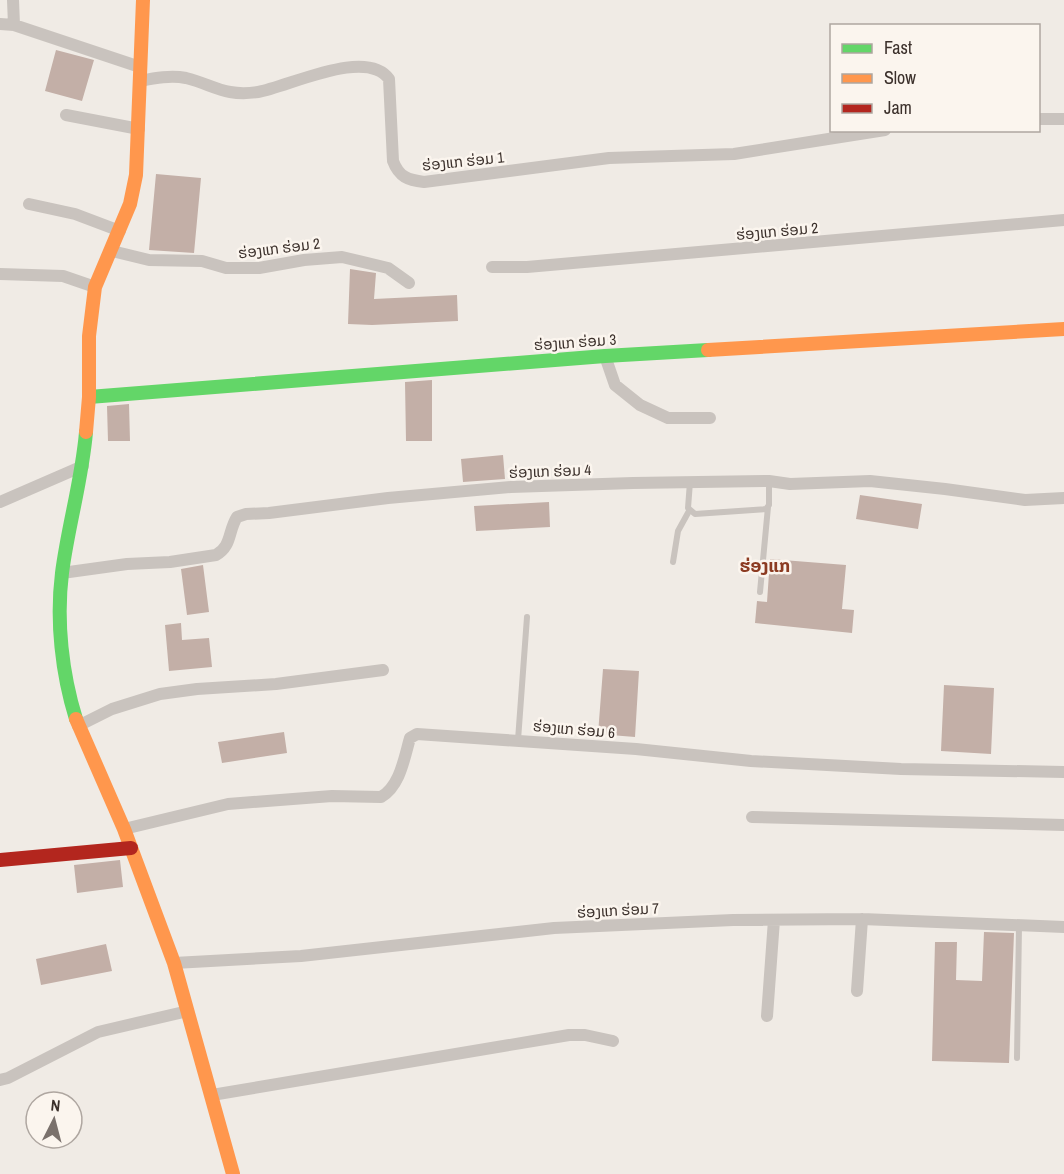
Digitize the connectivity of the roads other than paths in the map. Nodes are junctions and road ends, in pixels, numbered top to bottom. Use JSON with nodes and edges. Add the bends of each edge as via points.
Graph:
{"nodes":[{"id":1,"x":13,"y":0,"type":"edge"},
{"id":2,"x":143,"y":0,"type":"edge"},
{"id":3,"x":0,"y":24,"type":"edge"},
{"id":4,"x":14,"y":25,"type":"junction"},
{"id":5,"x":140,"y":74,"type":"junction"},
{"id":6,"x":66,"y":115,"type":"dead end"},
{"id":7,"x":1040,"y":119,"type":"edge"},
{"id":8,"x":1064,"y":119,"type":"edge"},
{"id":9,"x":139,"y":129,"type":"junction"},
{"id":10,"x":872,"y":132,"type":"edge"},
{"id":11,"x":29,"y":204,"type":"dead end"},
{"id":12,"x":1064,"y":220,"type":"edge"},
{"id":13,"x":120,"y":231,"type":"junction"},
{"id":14,"x":112,"y":251,"type":"junction"},
{"id":15,"x":492,"y":267,"type":"dead end"},
{"id":16,"x":0,"y":274,"type":"edge"},
{"id":17,"x":409,"y":283,"type":"dead end"},
{"id":18,"x":95,"y":287,"type":"junction"},
{"id":19,"x":1064,"y":329,"type":"edge"},
{"id":20,"x":605,"y":356,"type":"junction"},
{"id":21,"x":89,"y":397,"type":"junction"},
{"id":22,"x":710,"y":418,"type":"dead end"},
{"id":23,"x":83,"y":466,"type":"junction"},
{"id":24,"x":769,"y":481,"type":"junction"},
{"id":25,"x":690,"y":482,"type":"junction"},
{"id":26,"x":1064,"y":498,"type":"edge"},
{"id":27,"x":0,"y":502,"type":"edge"},
{"id":28,"x":768,"y":507,"type":"junction"},
{"id":29,"x":689,"y":511,"type":"junction"},
{"id":30,"x":673,"y":562,"type":"dead end"},
{"id":31,"x":62,"y":573,"type":"junction"},
{"id":32,"x":760,"y":592,"type":"dead end"},
{"id":33,"x":527,"y":617,"type":"dead end"},
{"id":34,"x":383,"y":670,"type":"dead end"},
{"id":35,"x":78,"y":726,"type":"junction"},
{"id":36,"x":518,"y":740,"type":"junction"},
{"id":37,"x":1064,"y":772,"type":"edge"},
{"id":38,"x":752,"y":817,"type":"dead end"},
{"id":39,"x":1064,"y":825,"type":"edge"},
{"id":40,"x":124,"y":829,"type":"junction"},
{"id":41,"x":132,"y":848,"type":"junction"},
{"id":42,"x":0,"y":860,"type":"edge"},
{"id":43,"x":862,"y":919,"type":"junction"},
{"id":44,"x":774,"y":920,"type":"junction"},
{"id":45,"x":1019,"y":926,"type":"junction"},
{"id":46,"x":1064,"y":927,"type":"edge"},
{"id":47,"x":174,"y":963,"type":"junction"},
{"id":48,"x":857,"y":991,"type":"dead end"},
{"id":49,"x":188,"y":1011,"type":"junction"},
{"id":50,"x":767,"y":1016,"type":"dead end"},
{"id":51,"x":613,"y":1041,"type":"dead end"},
{"id":52,"x":1017,"y":1058,"type":"dead end"},
{"id":53,"x":0,"y":1080,"type":"edge"},
{"id":54,"x":212,"y":1095,"type":"junction"},
{"id":55,"x":233,"y":1174,"type":"edge"}],
"edges":[{"from":1,"to":4,"type":"street"},
{"from":2,"to":5,"type":"street"},
{"from":3,"to":4,"type":"street"},
{"from":4,"to":5,"type":"street"},
{"from":5,"to":9,"type":"street"},
{"from":5,"to":10,"type":"street","name":"ຮ່ອງແກ ຮ່ອມ 1","via":[[187,78],[234,93],[259,92],[303,76],[355,67],[374,68],[389,79],[393,161],[396,170],[411,181],[609,158],[734,154]]},
{"from":6,"to":9,"type":"street"},
{"from":7,"to":8,"type":"street"},
{"from":9,"to":13,"type":"street","via":[[136,175]]},
{"from":11,"to":13,"type":"street","via":[[75,214]]},
{"from":12,"to":15,"type":"street","name":"ຮ່ອງແກ ຮ່ອມ 2"},
{"from":13,"to":14,"type":"street"},
{"from":14,"to":17,"type":"street","name":"ຮ່ອງແກ ຮ່ອມ 2","via":[[149,260],[202,261],[226,268],[259,268],[342,257],[388,268]]},
{"from":14,"to":18,"type":"street"},
{"from":16,"to":18,"type":"street","via":[[63,276]]},
{"from":18,"to":21,"type":"street","via":[[89,336]]},
{"from":19,"to":20,"type":"street","name":"ຮ່ອງແກ ຮ່ອມ 3"},
{"from":20,"to":21,"type":"street","name":"ຮ່ອງແກ ຮ່ອມ 3"},
{"from":20,"to":22,"type":"street","via":[[615,385],[640,405],[668,418]]},
{"from":21,"to":23,"type":"street"},
{"from":23,"to":27,"type":"street"},
{"from":23,"to":31,"type":"street"},
{"from":24,"to":25,"type":"street","name":"ຮ່ອງແກ ຮ່ອມ 4"},
{"from":24,"to":26,"type":"street","name":"ຮ່ອງແກ ຮ່ອມ 4","via":[[870,482],[1025,500]]},
{"from":24,"to":28,"type":"lane"},
{"from":25,"to":29,"type":"lane"},
{"from":25,"to":31,"type":"street","name":"ຮ່ອງແກ ຮ່ອມ 4","via":[[511,487],[246,514],[237,517],[228,545],[216,555]]},
{"from":28,"to":29,"type":"lane","via":[[695,514]]},
{"from":28,"to":32,"type":"lane"},
{"from":29,"to":30,"type":"lane","via":[[678,531]]},
{"from":31,"to":35,"type":"street","via":[[62,641]]},
{"from":33,"to":36,"type":"lane"},
{"from":34,"to":35,"type":"street","via":[[160,694],[112,709]]},
{"from":35,"to":40,"type":"street"},
{"from":36,"to":37,"type":"street","name":"ຮ່ອງແກ ຮ່ອມ 6","via":[[751,761]]},
{"from":36,"to":40,"type":"street","name":"ຮ່ອງແກ ຮ່ອມ 6","via":[[417,735],[410,738],[393,786],[381,797],[332,796],[228,804]]},
{"from":38,"to":39,"type":"street"},
{"from":40,"to":41,"type":"street"},
{"from":41,"to":42,"type":"street"},
{"from":41,"to":47,"type":"street"},
{"from":43,"to":44,"type":"street","name":"ຮ່ອງແກ ຮ່ອມ 7"},
{"from":43,"to":45,"type":"street","name":"ຮ່ອງແກ ຮ່ອມ 7"},
{"from":43,"to":48,"type":"street"},
{"from":44,"to":47,"type":"street","name":"ຮ່ອງແກ ຮ່ອມ 7","via":[[554,928],[301,956]]},
{"from":44,"to":50,"type":"street"},
{"from":45,"to":46,"type":"street","name":"ຮ່ອງແກ ຮ່ອມ 7"},
{"from":45,"to":52,"type":"lane"},
{"from":47,"to":49,"type":"street"},
{"from":49,"to":53,"type":"street","via":[[98,1032]]},
{"from":49,"to":54,"type":"street"},
{"from":51,"to":54,"type":"street","via":[[569,1035]]},
{"from":54,"to":55,"type":"street"}]}
